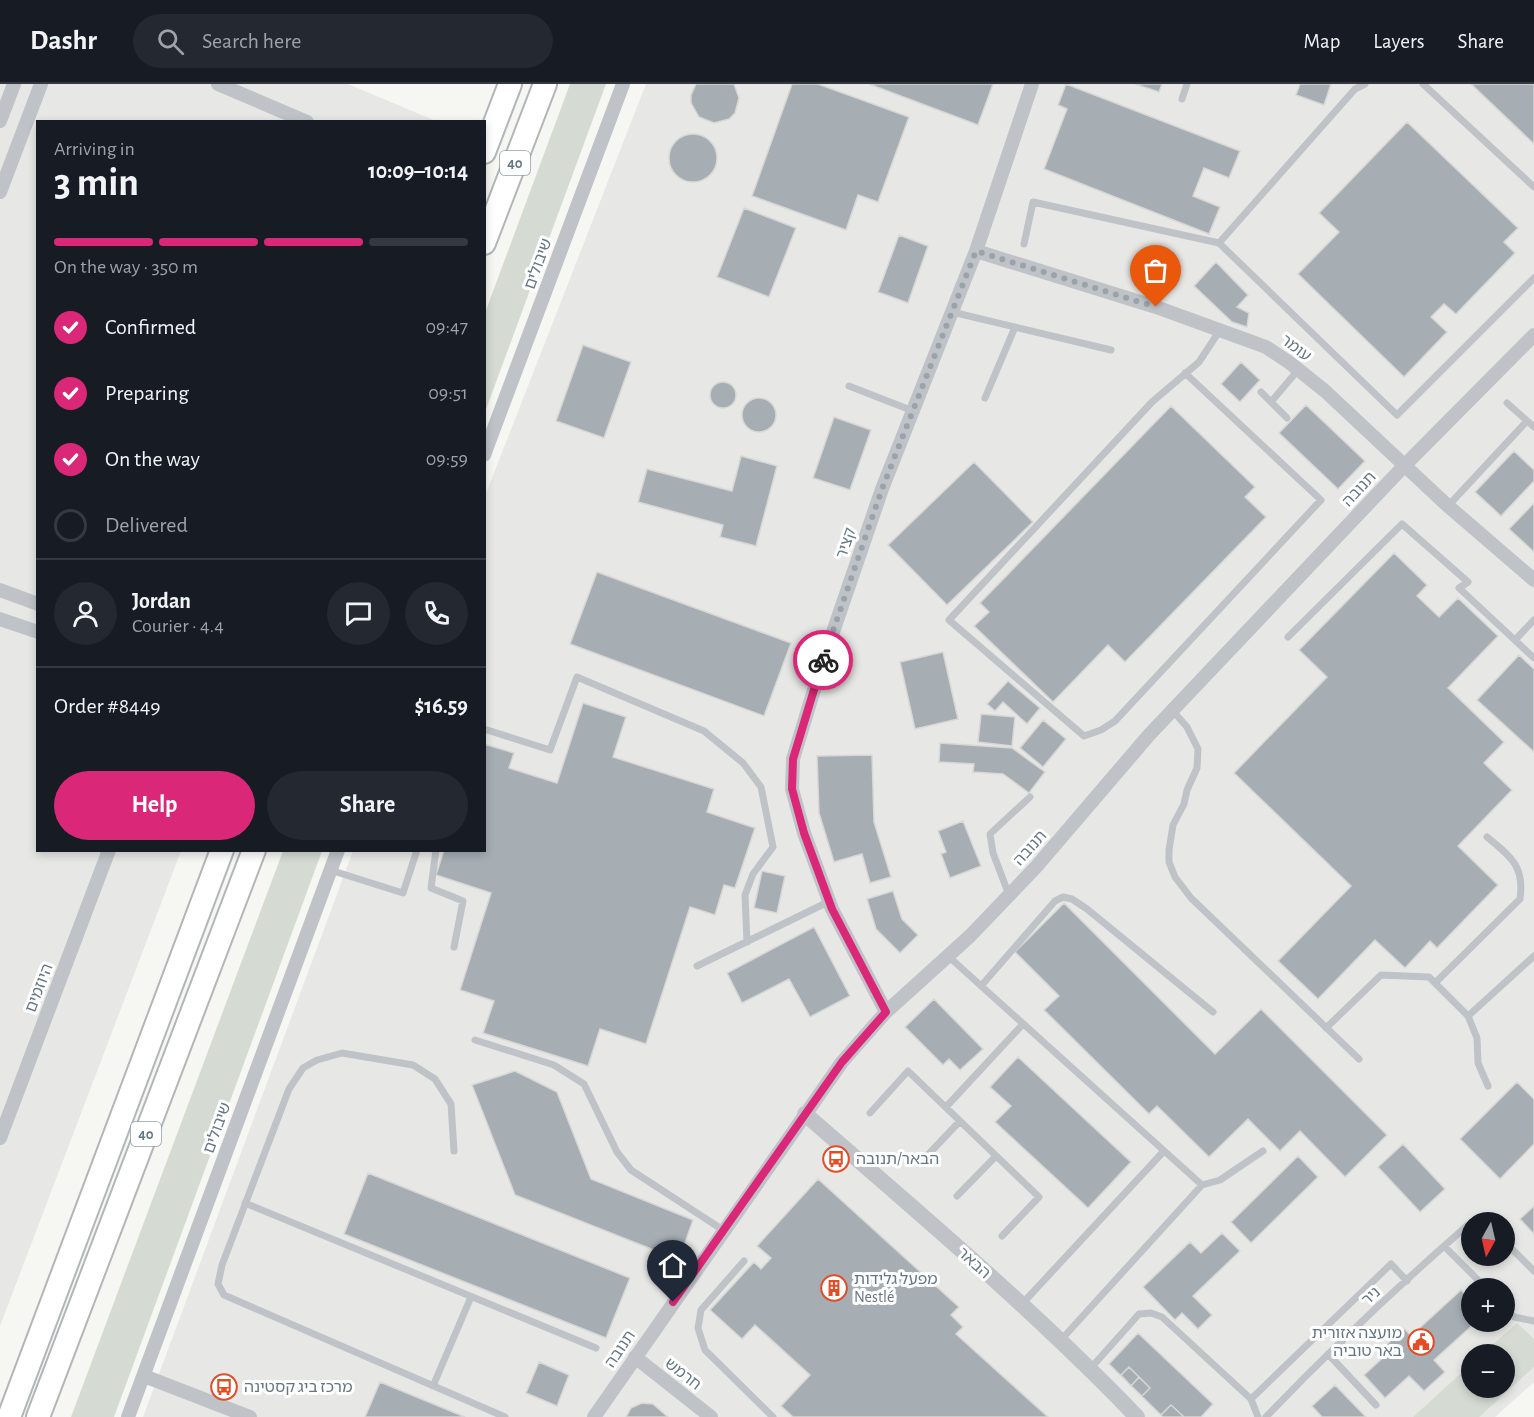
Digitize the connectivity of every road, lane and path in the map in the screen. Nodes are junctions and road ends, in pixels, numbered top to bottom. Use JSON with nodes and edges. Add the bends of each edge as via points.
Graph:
{"nodes":[{"id":1,"x":14,"y":84,"type":"edge"},
{"id":2,"x":41,"y":84,"type":"edge"},
{"id":3,"x":218,"y":84,"type":"edge"},
{"id":4,"x":510,"y":84,"type":"edge"},
{"id":5,"x":545,"y":84,"type":"edge"},
{"id":6,"x":623,"y":84,"type":"edge"},
{"id":7,"x":1032,"y":84,"type":"edge"},
{"id":8,"x":1187,"y":84,"type":"edge"},
{"id":9,"x":1365,"y":84,"type":"edge"},
{"id":10,"x":1423,"y":84,"type":"edge"},
{"id":11,"x":4,"y":97,"type":"edge"},
{"id":12,"x":1182,"y":99,"type":"dead end"},
{"id":13,"x":302,"y":120,"type":"edge"},
{"id":14,"x":0,"y":121,"type":"edge"},
{"id":15,"x":486,"y":147,"type":"edge"},
{"id":16,"x":1534,"y":187,"type":"edge"},
{"id":17,"x":0,"y":192,"type":"edge"},
{"id":18,"x":486,"y":238,"type":"edge"},
{"id":19,"x":1219,"y":243,"type":"junction"},
{"id":20,"x":1024,"y":244,"type":"dead end"},
{"id":21,"x":976,"y":251,"type":"junction"},
{"id":22,"x":1534,"y":278,"type":"edge"},
{"id":23,"x":952,"y":312,"type":"junction"},
{"id":24,"x":1015,"y":327,"type":"junction"},
{"id":25,"x":1220,"y":330,"type":"junction"},
{"id":26,"x":1534,"y":335,"type":"edge"},
{"id":27,"x":1111,"y":350,"type":"dead end"},
{"id":28,"x":1298,"y":370,"type":"junction"},
{"id":29,"x":1185,"y":373,"type":"junction"},
{"id":30,"x":849,"y":386,"type":"dead end"},
{"id":31,"x":1261,"y":392,"type":"dead end"},
{"id":32,"x":985,"y":398,"type":"dead end"},
{"id":33,"x":1271,"y":402,"type":"junction"},
{"id":34,"x":1507,"y":403,"type":"dead end"},
{"id":35,"x":913,"y":411,"type":"junction"},
{"id":36,"x":1287,"y":418,"type":"dead end"},
{"id":37,"x":1527,"y":421,"type":"junction"},
{"id":38,"x":1534,"y":427,"type":"edge"},
{"id":39,"x":486,"y":450,"type":"edge"},
{"id":40,"x":1404,"y":466,"type":"junction"},
{"id":41,"x":1448,"y":506,"type":"junction"},
{"id":42,"x":1534,"y":580,"type":"edge"},
{"id":43,"x":0,"y":590,"type":"edge"},
{"id":44,"x":36,"y":603,"type":"edge"},
{"id":45,"x":0,"y":619,"type":"edge"},
{"id":46,"x":1534,"y":620,"type":"edge"},
{"id":47,"x":36,"y":631,"type":"edge"},
{"id":48,"x":1288,"y":637,"type":"dead end"},
{"id":49,"x":1515,"y":640,"type":"junction"},
{"id":50,"x":1534,"y":658,"type":"edge"},
{"id":51,"x":1172,"y":711,"type":"junction"},
{"id":52,"x":486,"y":730,"type":"edge"},
{"id":53,"x":1030,"y":797,"type":"dead end"},
{"id":54,"x":1487,"y":837,"type":"dead end"},
{"id":55,"x":108,"y":852,"type":"edge"},
{"id":56,"x":221,"y":852,"type":"edge"},
{"id":57,"x":253,"y":852,"type":"edge"},
{"id":58,"x":337,"y":852,"type":"edge"},
{"id":59,"x":416,"y":852,"type":"edge"},
{"id":60,"x":436,"y":852,"type":"edge"},
{"id":61,"x":330,"y":870,"type":"junction"},
{"id":62,"x":1009,"y":895,"type":"junction"},
{"id":63,"x":830,"y":902,"type":"junction"},
{"id":64,"x":747,"y":942,"type":"junction"},
{"id":65,"x":454,"y":947,"type":"dead end"},
{"id":66,"x":948,"y":956,"type":"junction"},
{"id":67,"x":1534,"y":956,"type":"edge"},
{"id":68,"x":697,"y":966,"type":"dead end"},
{"id":69,"x":1436,"y":982,"type":"junction"},
{"id":70,"x":981,"y":986,"type":"junction"},
{"id":71,"x":886,"y":1012,"type":"junction"},
{"id":72,"x":1213,"y":1012,"type":"dead end"},
{"id":73,"x":1468,"y":1016,"type":"junction"},
{"id":74,"x":1023,"y":1024,"type":"junction"},
{"id":75,"x":1326,"y":1028,"type":"junction"},
{"id":76,"x":475,"y":1040,"type":"dead end"},
{"id":77,"x":1359,"y":1059,"type":"dead end"},
{"id":78,"x":1488,"y":1086,"type":"dead end"},
{"id":79,"x":946,"y":1107,"type":"junction"},
{"id":80,"x":870,"y":1113,"type":"dead end"},
{"id":81,"x":805,"y":1114,"type":"junction"},
{"id":82,"x":960,"y":1121,"type":"junction"},
{"id":83,"x":0,"y":1138,"type":"edge"},
{"id":84,"x":454,"y":1151,"type":"dead end"},
{"id":85,"x":1164,"y":1151,"type":"junction"},
{"id":86,"x":1263,"y":1151,"type":"dead end"},
{"id":87,"x":996,"y":1156,"type":"junction"},
{"id":88,"x":922,"y":1161,"type":"dead end"},
{"id":89,"x":1202,"y":1185,"type":"junction"},
{"id":90,"x":957,"y":1196,"type":"dead end"},
{"id":91,"x":245,"y":1203,"type":"junction"},
{"id":92,"x":723,"y":1230,"type":"junction"},
{"id":93,"x":1461,"y":1231,"type":"edge"},
{"id":94,"x":1002,"y":1236,"type":"dead end"},
{"id":95,"x":1444,"y":1246,"type":"junction"},
{"id":96,"x":1515,"y":1252,"type":"edge"},
{"id":97,"x":744,"y":1261,"type":"dead end"},
{"id":98,"x":1534,"y":1271,"type":"edge"},
{"id":99,"x":1476,"y":1278,"type":"edge"},
{"id":100,"x":1407,"y":1281,"type":"junction"},
{"id":101,"x":471,"y":1297,"type":"junction"},
{"id":102,"x":1020,"y":1305,"type":"junction"},
{"id":103,"x":1515,"y":1317,"type":"edge"},
{"id":104,"x":1534,"y":1321,"type":"edge"},
{"id":105,"x":1327,"y":1326,"type":"junction"},
{"id":106,"x":1060,"y":1341,"type":"junction"},
{"id":107,"x":1342,"y":1342,"type":"junction"},
{"id":108,"x":596,"y":1348,"type":"dead end"},
{"id":109,"x":1328,"y":1354,"type":"junction"},
{"id":110,"x":635,"y":1357,"type":"junction"},
{"id":111,"x":1090,"y":1369,"type":"junction"},
{"id":112,"x":144,"y":1376,"type":"junction"},
{"id":113,"x":433,"y":1386,"type":"junction"},
{"id":114,"x":1251,"y":1399,"type":"junction"},
{"id":115,"x":1376,"y":1405,"type":"dead end"},
{"id":116,"x":9,"y":1417,"type":"edge"},
{"id":117,"x":38,"y":1417,"type":"edge"},
{"id":118,"x":128,"y":1417,"type":"edge"},
{"id":119,"x":250,"y":1417,"type":"edge"},
{"id":120,"x":505,"y":1417,"type":"edge"},
{"id":121,"x":594,"y":1417,"type":"edge"},
{"id":122,"x":711,"y":1417,"type":"edge"},
{"id":123,"x":773,"y":1417,"type":"edge"},
{"id":124,"x":1137,"y":1417,"type":"edge"},
{"id":125,"x":1258,"y":1417,"type":"edge"},
{"id":126,"x":1266,"y":1417,"type":"edge"}],
"edges":[{"from":1,"to":11,"type":"street"},
{"from":2,"to":17,"type":"street"},
{"from":3,"to":13,"type":"street"},
{"from":4,"to":15,"type":"highway","number":"40"},
{"from":5,"to":18,"type":"highway","number":"40"},
{"from":6,"to":39,"type":"street","name":"שיבולים"},
{"from":7,"to":21,"type":"street","name":"קציר"},
{"from":8,"to":12,"type":"lane"},
{"from":9,"to":19,"type":"lane","via":[[1355,89]]},
{"from":10,"to":16,"type":"lane"},
{"from":11,"to":14,"type":"street"},
{"from":19,"to":20,"type":"lane","via":[[1033,202]]},
{"from":19,"to":22,"type":"lane","via":[[1397,415]]},
{"from":21,"to":23,"type":"street","name":"קציר"},
{"from":21,"to":25,"type":"street","name":"עומר"},
{"from":23,"to":24,"type":"lane"},
{"from":23,"to":35,"type":"street","name":"קציר"},
{"from":24,"to":27,"type":"lane"},
{"from":24,"to":32,"type":"lane"},
{"from":25,"to":28,"type":"street","name":"עומר","via":[[1266,347]]},
{"from":25,"to":29,"type":"lane","via":[[1199,362]]},
{"from":26,"to":40,"type":"street","name":"תנובה"},
{"from":28,"to":33,"type":"lane"},
{"from":28,"to":40,"type":"street","name":"עומר"},
{"from":29,"to":29,"type":"lane","via":[[1152,402],[949,620],[1084,736],[1115,721],[1321,500]]},
{"from":30,"to":35,"type":"lane"},
{"from":31,"to":33,"type":"lane"},
{"from":33,"to":36,"type":"lane"},
{"from":34,"to":37,"type":"lane"},
{"from":35,"to":63,"type":"street","name":"קציר","via":[[870,523],[793,759],[792,789]]},
{"from":37,"to":38,"type":"lane"},
{"from":37,"to":41,"type":"lane"},
{"from":40,"to":41,"type":"street","name":"עומר"},
{"from":40,"to":51,"type":"street","name":"תנובה"},
{"from":41,"to":42,"type":"street","name":"עומר"},
{"from":43,"to":44,"type":"street"},
{"from":45,"to":47,"type":"street"},
{"from":46,"to":49,"type":"lane"},
{"from":48,"to":49,"type":"lane","via":[[1402,524],[1468,582],[1459,588]]},
{"from":49,"to":50,"type":"lane"},
{"from":51,"to":62,"type":"street","name":"תנובה"},
{"from":51,"to":75,"type":"lane","via":[[1187,727],[1198,749],[1197,768],[1173,825],[1169,862],[1175,877],[1191,898]]},
{"from":52,"to":64,"type":"lane","via":[[550,750],[577,677],[704,731],[743,763],[761,787],[773,847],[753,874],[745,895]]},
{"from":53,"to":62,"type":"lane","via":[[990,834]]},
{"from":54,"to":69,"type":"lane","via":[[1511,856],[1522,885],[1520,899]]},
{"from":55,"to":83,"type":"street","name":"היוזמים"},
{"from":56,"to":116,"type":"highway","number":"40"},
{"from":57,"to":117,"type":"highway","number":"40"},
{"from":58,"to":61,"type":"street","name":"שיבולים"},
{"from":59,"to":61,"type":"lane","via":[[403,893]]},
{"from":60,"to":65,"type":"lane","via":[[431,888],[463,901]]},
{"from":61,"to":112,"type":"street","name":"שיבולים"},
{"from":62,"to":66,"type":"street","name":"תנובה"},
{"from":63,"to":64,"type":"lane"},
{"from":63,"to":71,"type":"street","name":"קציר"},
{"from":64,"to":68,"type":"lane"},
{"from":66,"to":70,"type":"lane"},
{"from":66,"to":71,"type":"street","name":"תנובה"},
{"from":67,"to":73,"type":"lane"},
{"from":69,"to":73,"type":"lane"},
{"from":69,"to":75,"type":"lane","via":[[1429,977],[1381,975]]},
{"from":70,"to":72,"type":"lane","via":[[1054,901],[1063,897],[1087,909]]},
{"from":70,"to":74,"type":"lane"},
{"from":71,"to":81,"type":"street","name":"תנובה","via":[[842,1062]]},
{"from":73,"to":78,"type":"lane","via":[[1477,1038],[1478,1063]]},
{"from":74,"to":79,"type":"lane"},
{"from":74,"to":85,"type":"lane"},
{"from":75,"to":77,"type":"lane"},
{"from":76,"to":92,"type":"lane","via":[[554,1065],[584,1084],[609,1137],[631,1170]]},
{"from":79,"to":80,"type":"lane","via":[[908,1071]]},
{"from":79,"to":82,"type":"lane"},
{"from":81,"to":92,"type":"street","name":"תנובה"},
{"from":81,"to":102,"type":"street","name":"הבאר"},
{"from":82,"to":87,"type":"lane"},
{"from":82,"to":88,"type":"lane"},
{"from":84,"to":91,"type":"lane","via":[[451,1104],[435,1079],[413,1065],[342,1053],[303,1068],[289,1089]]},
{"from":85,"to":89,"type":"lane"},
{"from":85,"to":102,"type":"lane"},
{"from":86,"to":89,"type":"lane","via":[[1220,1180]]},
{"from":87,"to":90,"type":"lane"},
{"from":87,"to":94,"type":"lane","via":[[1039,1197]]},
{"from":89,"to":106,"type":"lane"},
{"from":91,"to":101,"type":"lane"},
{"from":91,"to":113,"type":"lane","via":[[222,1265],[218,1284],[224,1295]]},
{"from":92,"to":110,"type":"street","name":"תנובה"},
{"from":93,"to":95,"type":"lane","name":"ניר"},
{"from":95,"to":99,"type":"lane"},
{"from":95,"to":100,"type":"lane","name":"ניר"},
{"from":96,"to":98,"type":"lane"},
{"from":97,"to":123,"type":"lane","via":[[701,1310],[698,1328],[705,1350]]},
{"from":100,"to":105,"type":"lane","via":[[1391,1264]]},
{"from":100,"to":107,"type":"lane","name":"ניר"},
{"from":101,"to":108,"type":"lane"},
{"from":101,"to":113,"type":"lane"},
{"from":102,"to":106,"type":"street","name":"הבאר"},
{"from":103,"to":104,"type":"lane"},
{"from":105,"to":107,"type":"lane"},
{"from":105,"to":114,"type":"lane"},
{"from":106,"to":111,"type":"street","name":"הבאר"},
{"from":107,"to":109,"type":"lane","name":"ניר"},
{"from":109,"to":115,"type":"lane"},
{"from":109,"to":126,"type":"lane","name":"ניר"},
{"from":110,"to":121,"type":"street","name":"תנובה"},
{"from":110,"to":122,"type":"street","name":"חרמש"},
{"from":111,"to":114,"type":"lane","via":[[1139,1314],[1151,1313],[1161,1317]]},
{"from":111,"to":124,"type":"street","name":"הבאר"},
{"from":112,"to":118,"type":"street","name":"שיבולים"},
{"from":112,"to":119,"type":"street"},
{"from":113,"to":120,"type":"lane"},
{"from":114,"to":125,"type":"lane"}]}
